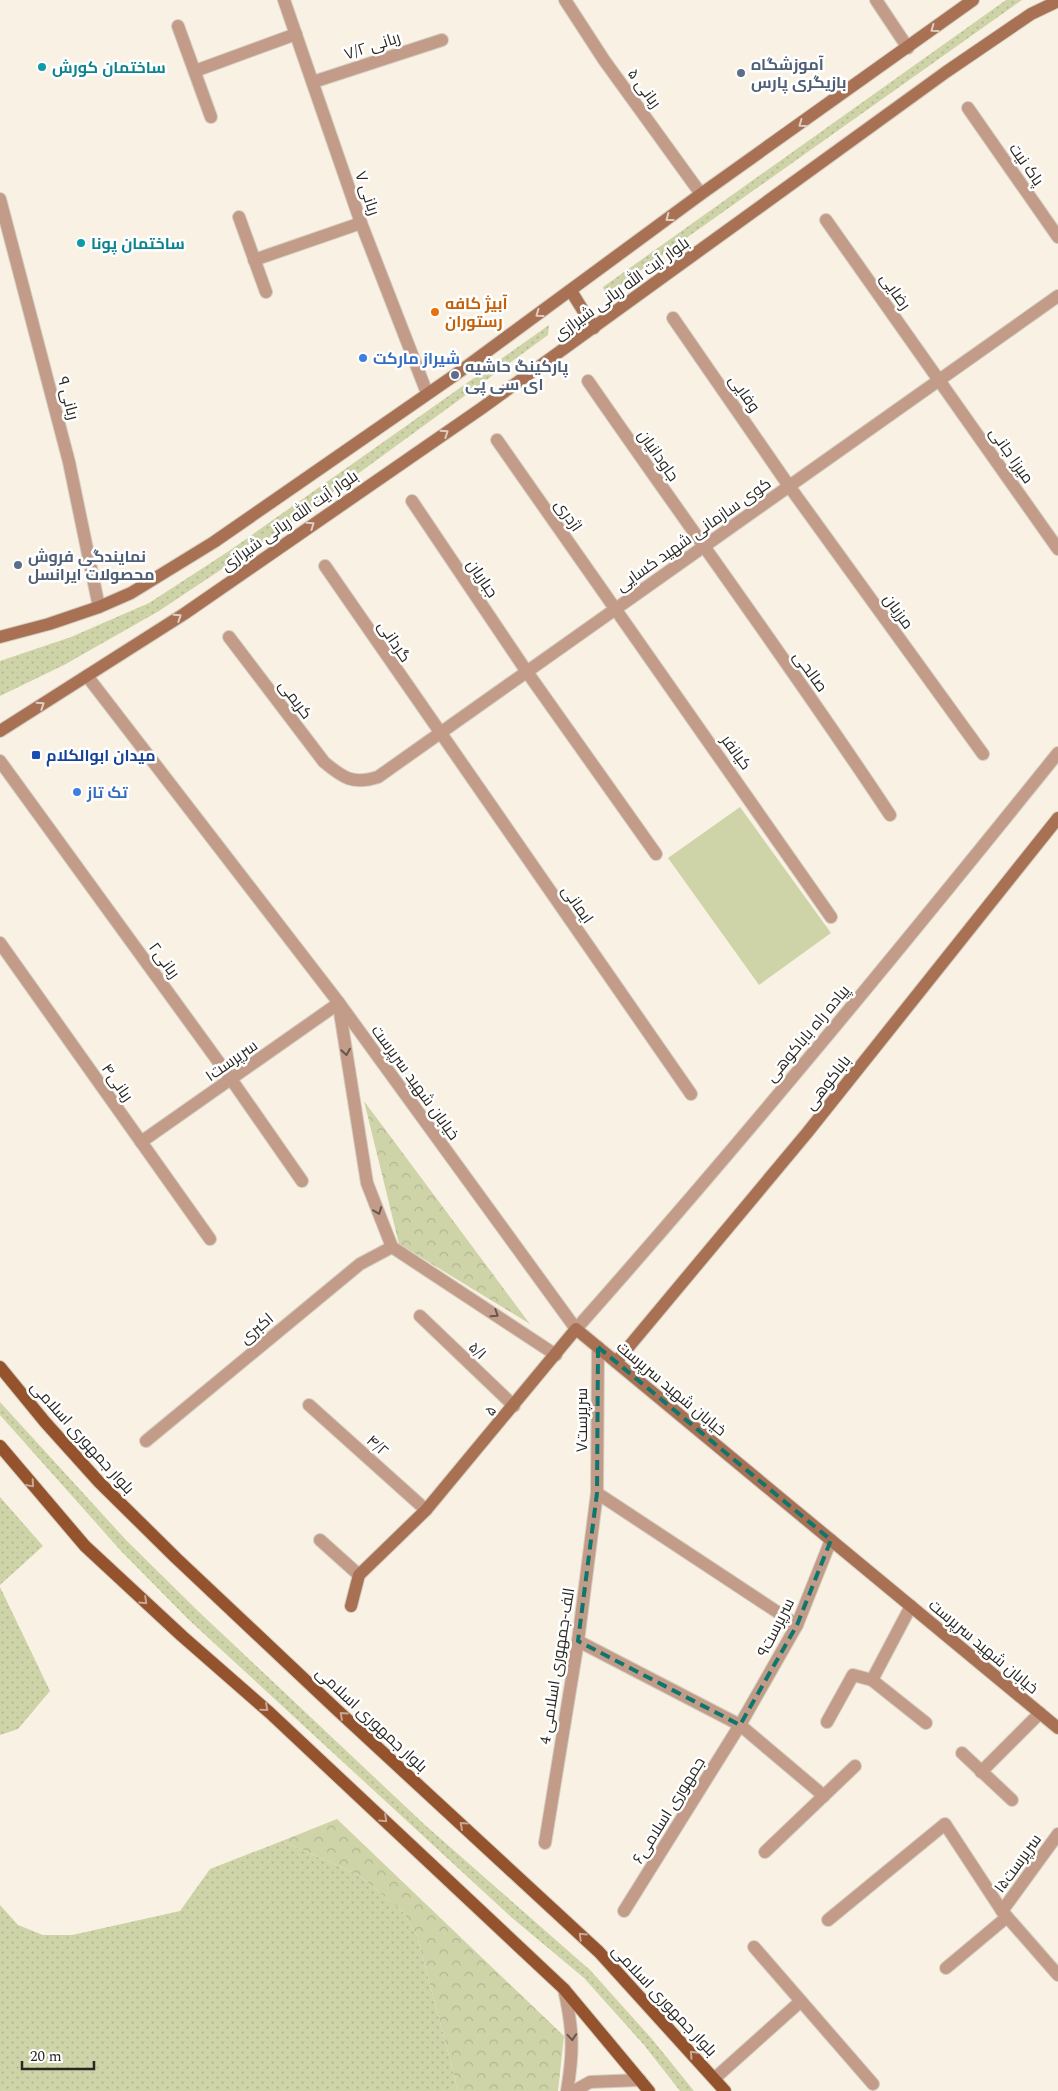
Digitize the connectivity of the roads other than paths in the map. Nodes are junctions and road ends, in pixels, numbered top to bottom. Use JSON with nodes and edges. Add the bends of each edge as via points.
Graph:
{"nodes":[{"id":1,"x":284,"y":0,"type":"edge"},
{"id":2,"x":565,"y":0,"type":"edge"},
{"id":3,"x":876,"y":0,"type":"edge"},
{"id":4,"x":973,"y":0,"type":"edge"},
{"id":5,"x":1058,"y":1,"type":"edge"},
{"id":6,"x":178,"y":26,"type":"dead end"},
{"id":7,"x":296,"y":34,"type":"junction"},
{"id":8,"x":442,"y":40,"type":"dead end"},
{"id":9,"x":908,"y":48,"type":"junction"},
{"id":10,"x":195,"y":71,"type":"junction"},
{"id":11,"x":313,"y":82,"type":"junction"},
{"id":12,"x":968,"y":108,"type":"dead end"},
{"id":13,"x":211,"y":117,"type":"dead end"},
{"id":14,"x":701,"y":194,"type":"junction"},
{"id":15,"x":0,"y":199,"type":"edge"},
{"id":16,"x":239,"y":217,"type":"dead end"},
{"id":17,"x":826,"y":220,"type":"dead end"},
{"id":18,"x":361,"y":223,"type":"junction"},
{"id":19,"x":1058,"y":238,"type":"edge"},
{"id":20,"x":254,"y":260,"type":"junction"},
{"id":21,"x":571,"y":291,"type":"junction"},
{"id":22,"x":266,"y":292,"type":"dead end"},
{"id":23,"x":1058,"y":296,"type":"edge"},
{"id":24,"x":673,"y":318,"type":"dead end"},
{"id":25,"x":594,"y":328,"type":"junction"},
{"id":26,"x":939,"y":380,"type":"junction"},
{"id":27,"x":588,"y":381,"type":"dead end"},
{"id":28,"x":427,"y":393,"type":"junction"},
{"id":29,"x":496,"y":440,"type":"dead end"},
{"id":30,"x":790,"y":486,"type":"junction"},
{"id":31,"x":412,"y":502,"type":"dead end"},
{"id":32,"x":703,"y":548,"type":"junction"},
{"id":33,"x":1058,"y":549,"type":"edge"},
{"id":34,"x":325,"y":566,"type":"dead end"},
{"id":35,"x":99,"y":607,"type":"junction"},
{"id":36,"x":614,"y":609,"type":"junction"},
{"id":37,"x":0,"y":637,"type":"edge"},
{"id":38,"x":229,"y":637,"type":"dead end"},
{"id":39,"x":528,"y":672,"type":"junction"},
{"id":40,"x":87,"y":676,"type":"junction"},
{"id":41,"x":0,"y":731,"type":"edge"},
{"id":42,"x":439,"y":733,"type":"junction"},
{"id":43,"x":1058,"y":753,"type":"edge"},
{"id":44,"x":982,"y":754,"type":"dead end"},
{"id":45,"x":0,"y":761,"type":"edge"},
{"id":46,"x":341,"y":776,"type":"joint"},
{"id":47,"x":890,"y":815,"type":"dead end"},
{"id":48,"x":1058,"y":818,"type":"edge"},
{"id":49,"x":656,"y":854,"type":"dead end"},
{"id":50,"x":831,"y":917,"type":"dead end"},
{"id":51,"x":0,"y":943,"type":"edge"},
{"id":52,"x":339,"y":1004,"type":"junction"},
{"id":53,"x":232,"y":1079,"type":"junction"},
{"id":54,"x":691,"y":1094,"type":"dead end"},
{"id":55,"x":142,"y":1142,"type":"junction"},
{"id":56,"x":302,"y":1181,"type":"dead end"},
{"id":57,"x":210,"y":1239,"type":"dead end"},
{"id":58,"x":392,"y":1247,"type":"junction"},
{"id":59,"x":420,"y":1316,"type":"dead end"},
{"id":60,"x":576,"y":1329,"type":"junction"},
{"id":61,"x":598,"y":1347,"type":"junction"},
{"id":62,"x":556,"y":1355,"type":"junction"},
{"id":63,"x":616,"y":1362,"type":"junction"},
{"id":64,"x":0,"y":1367,"type":"edge"},
{"id":65,"x":309,"y":1405,"type":"dead end"},
{"id":66,"x":514,"y":1406,"type":"junction"},
{"id":67,"x":146,"y":1441,"type":"dead end"},
{"id":68,"x":0,"y":1446,"type":"edge"},
{"id":69,"x":597,"y":1493,"type":"junction"},
{"id":70,"x":426,"y":1510,"type":"junction"},
{"id":71,"x":320,"y":1540,"type":"dead end"},
{"id":72,"x":831,"y":1540,"type":"junction"},
{"id":73,"x":359,"y":1575,"type":"junction"},
{"id":74,"x":351,"y":1606,"type":"dead end"},
{"id":75,"x":911,"y":1606,"type":"junction"},
{"id":76,"x":797,"y":1624,"type":"junction"},
{"id":77,"x":578,"y":1641,"type":"junction"},
{"id":78,"x":872,"y":1680,"type":"junction"},
{"id":79,"x":1040,"y":1713,"type":"junction"},
{"id":80,"x":827,"y":1722,"type":"dead end"},
{"id":81,"x":926,"y":1723,"type":"dead end"},
{"id":82,"x":740,"y":1725,"type":"junction"},
{"id":83,"x":1058,"y":1728,"type":"edge"},
{"id":84,"x":962,"y":1753,"type":"dead end"},
{"id":85,"x":855,"y":1766,"type":"dead end"},
{"id":86,"x":981,"y":1772,"type":"junction"},
{"id":87,"x":824,"y":1796,"type":"junction"},
{"id":88,"x":1012,"y":1800,"type":"dead end"},
{"id":89,"x":1058,"y":1834,"type":"edge"},
{"id":90,"x":545,"y":1843,"type":"dead end"},
{"id":91,"x":765,"y":1852,"type":"dead end"},
{"id":92,"x":624,"y":1911,"type":"dead end"},
{"id":93,"x":1005,"y":1914,"type":"junction"},
{"id":94,"x":828,"y":1920,"type":"dead end"},
{"id":95,"x":754,"y":1947,"type":"dead end"},
{"id":96,"x":946,"y":1968,"type":"dead end"},
{"id":97,"x":1058,"y":1975,"type":"edge"},
{"id":98,"x":564,"y":1989,"type":"junction"},
{"id":99,"x":801,"y":2001,"type":"junction"},
{"id":100,"x":715,"y":2078,"type":"junction"},
{"id":101,"x":640,"y":2080,"type":"junction"},
{"id":102,"x":873,"y":2084,"type":"dead end"},
{"id":103,"x":567,"y":2091,"type":"edge"},
{"id":104,"x":574,"y":2091,"type":"edge"},
{"id":105,"x":649,"y":2091,"type":"edge"},
{"id":106,"x":725,"y":2091,"type":"edge"}],
"edges":[{"from":1,"to":7,"type":"street","name":"ربانی ۷"},
{"from":2,"to":14,"type":"street","name":"ربانی ۵","via":[[604,60]]},
{"from":3,"to":9,"type":"street"},
{"from":4,"to":9,"type":"main road","name":"بلوار آیت الله ربانی شیرازی","one_way":true},
{"from":5,"to":25,"type":"main road","name":"بلوار آیت الله ربانی شیرازی","via":[[1030,14],[954,67]]},
{"from":6,"to":10,"type":"street"},
{"from":7,"to":10,"type":"street"},
{"from":7,"to":11,"type":"street","name":"ربانی ۷"},
{"from":8,"to":11,"type":"street","name":"ربانی ۷/۲"},
{"from":9,"to":14,"type":"main road","name":"بلوار آیت الله ربانی شیرازی","one_way":true},
{"from":10,"to":13,"type":"street"},
{"from":11,"to":18,"type":"street","name":"ربانی ۷"},
{"from":12,"to":19,"type":"street","name":"پاک نیت"},
{"from":14,"to":21,"type":"main road","name":"بلوار آیت الله ربانی شیرازی","one_way":true},
{"from":15,"to":35,"type":"street","name":"ربانی ۹","via":[[69,462]]},
{"from":16,"to":20,"type":"street"},
{"from":17,"to":26,"type":"street","name":"رضایی"},
{"from":18,"to":20,"type":"street"},
{"from":18,"to":28,"type":"street","name":"ربانی ۷"},
{"from":20,"to":22,"type":"street"},
{"from":21,"to":25,"type":"main road"},
{"from":21,"to":28,"type":"main road","name":"بلوار آیت الله ربانی شیرازی","one_way":true},
{"from":23,"to":26,"type":"street","name":"کوی سازمانی شهید کسایی"},
{"from":24,"to":30,"type":"street","name":"وفایی"},
{"from":40,"to":25,"type":"main road","name":"بلوار آیت الله ربانی شیرازی","one_way":true,"via":[[184,614]]},
{"from":26,"to":30,"type":"street","name":"کوی سازمانی شهید کسایی"},
{"from":26,"to":33,"type":"street","name":"میرزا جانی"},
{"from":27,"to":32,"type":"street","name":"جاودانیان"},
{"from":28,"to":35,"type":"main road","name":"بلوار آیت الله ربانی شیرازی","via":[[214,542],[138,589]]},
{"from":29,"to":36,"type":"street","name":"اژدری"},
{"from":30,"to":32,"type":"street","name":"کوی سازمانی شهید کسایی"},
{"from":30,"to":44,"type":"street","name":"مرزبان"},
{"from":31,"to":39,"type":"street","name":"جباریان"},
{"from":32,"to":36,"type":"street","name":"کوی سازمانی شهید کسایی"},
{"from":32,"to":47,"type":"street","name":"صالحی"},
{"from":34,"to":42,"type":"street","name":"گردانی"},
{"from":35,"to":37,"type":"main road","name":"بلوار آیت الله ربانی شیرازی"},
{"from":36,"to":39,"type":"street","name":"کوی سازمانی شهید کسایی"},
{"from":36,"to":50,"type":"street","name":"کیانفر"},
{"from":38,"to":46,"type":"street","name":"کریمی","via":[[324,762]]},
{"from":39,"to":42,"type":"street","name":"کوی سازمانی شهید کسایی"},
{"from":39,"to":49,"type":"street","name":"جباریان"},
{"from":41,"to":40,"type":"main road","name":"بلوار آیت الله ربانی شیرازی","one_way":true},
{"from":40,"to":52,"type":"street","name":"خیابان شهید سرپرست"},
{"from":42,"to":46,"type":"street","name":"کوی سازمانی شهید کسایی","via":[[378,777],[362,782]]},
{"from":42,"to":54,"type":"street","name":"ایمانی"},
{"from":43,"to":60,"type":"street","name":"پیاده راه باباکوهی","via":[[896,954],[674,1219]]},
{"from":45,"to":53,"type":"street","name":"ربانی۲"},
{"from":48,"to":63,"type":"main road","name":"باباکوهی","via":[[807,1133]]},
{"from":51,"to":55,"type":"street","name":"ربانی۴"},
{"from":52,"to":53,"type":"street","name":"سرپرست۱"},
{"from":52,"to":58,"type":"street","name":"خیابان شهید سرپرست","one_way":true,"via":[[367,1183]]},
{"from":52,"to":60,"type":"street","name":"خیابان شهید سرپرست"},
{"from":53,"to":55,"type":"street","name":"سرپرست۱"},
{"from":53,"to":56,"type":"street","name":"ربانی۲"},
{"from":55,"to":57,"type":"street","name":"ربانی۴"},
{"from":58,"to":62,"type":"street","one_way":true},
{"from":58,"to":67,"type":"street","name":"اکبری","via":[[360,1264]]},
{"from":59,"to":66,"type":"street","name":"۵/۱"},
{"from":60,"to":61,"type":"main road","name":"خیابان شهید سرپرست"},
{"from":60,"to":62,"type":"main road","name":"۵"},
{"from":61,"to":63,"type":"main road","name":"خیابان شهید سرپرست"},
{"from":61,"to":69,"type":"street","name":"سرپرست۷"},
{"from":62,"to":66,"type":"main road","name":"۵"},
{"from":63,"to":72,"type":"main road","name":"خیابان شهید سرپرست"},
{"from":100,"to":64,"type":"main road","name":"بلوار جمهوری اسلامی","one_way":true,"via":[[599,1952],[329,1702],[99,1482]]},
{"from":65,"to":70,"type":"street","name":"۴/۲"},
{"from":66,"to":70,"type":"main road","name":"۵"},
{"from":68,"to":98,"type":"main road","one_way":true,"via":[[85,1546],[270,1712]]},
{"from":69,"to":76,"type":"street"},
{"from":69,"to":77,"type":"street","name":"4 الف-جمهوری اسلامی"},
{"from":70,"to":73,"type":"main road","name":"۵"},
{"from":71,"to":73,"type":"street"},
{"from":72,"to":75,"type":"main road","name":"خیابان شهید سرپرست"},
{"from":72,"to":76,"type":"street","name":"سرپرست۹"},
{"from":73,"to":74,"type":"main road"},
{"from":75,"to":78,"type":"street"},
{"from":75,"to":79,"type":"main road","name":"خیابان شهید سرپرست"},
{"from":76,"to":82,"type":"street","name":"سرپرست۹"},
{"from":77,"to":82,"type":"street"},
{"from":77,"to":90,"type":"street","name":"4 الف-جمهوری اسلامی"},
{"from":78,"to":80,"type":"street","via":[[853,1675]]},
{"from":78,"to":81,"type":"street"},
{"from":79,"to":83,"type":"main road","name":"خیابان شهید سرپرست"},
{"from":79,"to":86,"type":"street"},
{"from":82,"to":87,"type":"street"},
{"from":82,"to":92,"type":"street","name":"جمهوری اسلامی۶"},
{"from":84,"to":86,"type":"street"},
{"from":85,"to":87,"type":"street"},
{"from":86,"to":88,"type":"street"},
{"from":87,"to":91,"type":"street"},
{"from":89,"to":93,"type":"street","name":"سرپرست۱۵"},
{"from":93,"to":94,"type":"street","via":[[946,1824]]},
{"from":93,"to":96,"type":"street","name":"سرپرست۱۵"},
{"from":93,"to":97,"type":"street"},
{"from":95,"to":99,"type":"street"},
{"from":98,"to":101,"type":"main road"},
{"from":98,"to":103,"type":"street","one_way":true,"via":[[573,2055]]},
{"from":99,"to":100,"type":"street"},
{"from":99,"to":102,"type":"street"},
{"from":100,"to":106,"type":"main road","name":"بلوار جمهوری اسلامی"},
{"from":101,"to":104,"type":"street","via":[[590,2082]]},
{"from":101,"to":105,"type":"main road"}]}
